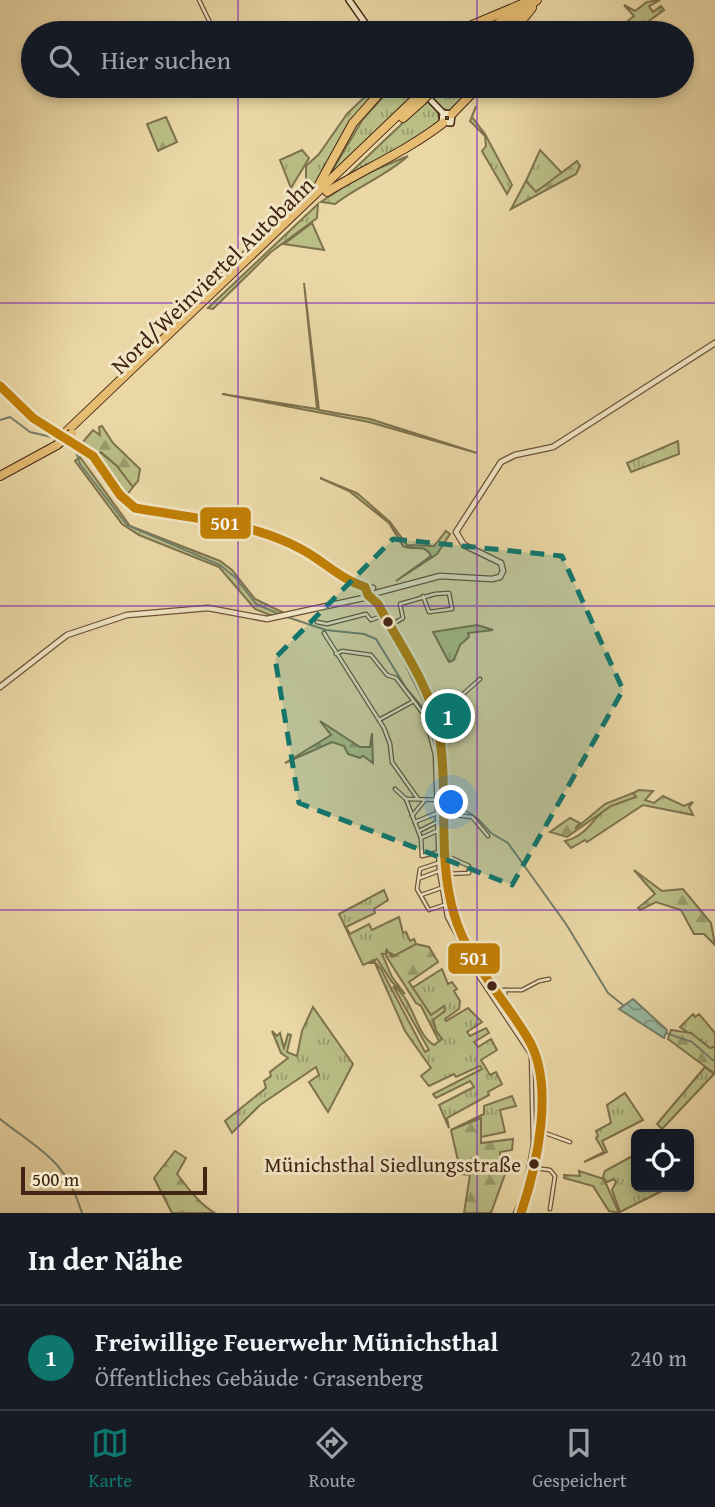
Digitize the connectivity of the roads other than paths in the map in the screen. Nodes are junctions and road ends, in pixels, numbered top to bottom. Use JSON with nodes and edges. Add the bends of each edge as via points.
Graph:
{"nodes":[{"id":1,"x":199,"y":0,"type":"edge"},
{"id":2,"x":349,"y":0,"type":"edge"},
{"id":3,"x":539,"y":0,"type":"edge"},
{"id":4,"x":525,"y":2,"type":"edge"},
{"id":5,"x":209,"y":21,"type":"edge"},
{"id":6,"x":364,"y":21,"type":"edge"},
{"id":7,"x":481,"y":21,"type":"edge"},
{"id":8,"x":501,"y":21,"type":"edge"},
{"id":9,"x":511,"y":21,"type":"edge"},
{"id":10,"x":522,"y":21,"type":"edge"},
{"id":11,"x":375,"y":98,"type":"edge"},
{"id":12,"x":428,"y":98,"type":"edge"},
{"id":13,"x":466,"y":98,"type":"edge"},
{"id":14,"x":420,"y":99,"type":"joint"},
{"id":15,"x":446,"y":117,"type":"junction"},
{"id":16,"x":327,"y":192,"type":"junction"},
{"id":17,"x":302,"y":208,"type":"junction"},
{"id":18,"x":715,"y":343,"type":"edge"},
{"id":19,"x":0,"y":386,"type":"edge"},
{"id":20,"x":69,"y":432,"type":"junction"},
{"id":21,"x":0,"y":473,"type":"edge"},
{"id":22,"x":372,"y":594,"type":"junction"},
{"id":23,"x":423,"y":596,"type":"junction"},
{"id":24,"x":384,"y":615,"type":"junction"},
{"id":25,"x":317,"y":622,"type":"dead end"},
{"id":26,"x":390,"y":626,"type":"junction"},
{"id":27,"x":324,"y":632,"type":"dead end"},
{"id":28,"x":336,"y":654,"type":"junction"},
{"id":29,"x":480,"y":679,"type":"dead end"},
{"id":30,"x":0,"y":687,"type":"edge"},
{"id":31,"x":412,"y":702,"type":"junction"},
{"id":32,"x":379,"y":720,"type":"junction"},
{"id":33,"x":438,"y":726,"type":"junction"},
{"id":34,"x":395,"y":789,"type":"dead end"},
{"id":35,"x":406,"y":799,"type":"junction"},
{"id":36,"x":418,"y":799,"type":"junction"},
{"id":37,"x":441,"y":799,"type":"junction"},
{"id":38,"x":426,"y":800,"type":"junction"},
{"id":39,"x":436,"y":813,"type":"junction"},
{"id":40,"x":444,"y":814,"type":"junction"},
{"id":41,"x":412,"y":816,"type":"junction"},
{"id":42,"x":415,"y":822,"type":"junction"},
{"id":43,"x":437,"y":822,"type":"junction"},
{"id":44,"x":419,"y":831,"type":"junction"},
{"id":45,"x":438,"y":831,"type":"junction"},
{"id":46,"x":488,"y":836,"type":"dead end"},
{"id":47,"x":421,"y":838,"type":"junction"},
{"id":48,"x":439,"y":852,"type":"junction"},
{"id":49,"x":422,"y":856,"type":"junction"},
{"id":50,"x":445,"y":856,"type":"junction"},
{"id":51,"x":439,"y":863,"type":"junction"},
{"id":52,"x":424,"y":866,"type":"junction"},
{"id":53,"x":439,"y":871,"type":"junction"},
{"id":54,"x":446,"y":874,"type":"junction"},
{"id":55,"x":420,"y":878,"type":"junction"},
{"id":56,"x":442,"y":888,"type":"junction"},
{"id":57,"x":421,"y":895,"type":"junction"},
{"id":58,"x":444,"y":905,"type":"junction"},
{"id":59,"x":449,"y":909,"type":"junction"},
{"id":60,"x":549,"y":979,"type":"dead end"},
{"id":61,"x":492,"y":990,"type":"junction"},
{"id":62,"x":505,"y":990,"type":"junction"},
{"id":63,"x":505,"y":1004,"type":"junction"},
{"id":64,"x":537,"y":1130,"type":"junction"},
{"id":65,"x":570,"y":1142,"type":"dead end"},
{"id":66,"x":535,"y":1168,"type":"junction"},
{"id":67,"x":550,"y":1209,"type":"dead end"},
{"id":68,"x":516,"y":1213,"type":"edge"},
{"id":69,"x":521,"y":1213,"type":"edge"}],
"edges":[{"from":1,"to":5,"type":"street"},
{"from":2,"to":6,"type":"main road"},
{"from":3,"to":9,"type":"highway"},
{"from":3,"to":10,"type":"highway"},
{"from":4,"to":7,"type":"highway"},
{"from":4,"to":8,"type":"highway"},
{"from":11,"to":17,"type":"highway","via":[[353,123],[326,175]]},
{"from":12,"to":15,"type":"main road"},
{"from":13,"to":15,"type":"highway"},
{"from":14,"to":16,"type":"highway","name":"Nord/Weinviertel Autobahn"},
{"from":14,"to":17,"type":"highway","name":"Nord/Weinviertel Autobahn"},
{"from":15,"to":16,"type":"highway","via":[[415,145]]},
{"from":16,"to":20,"type":"highway","name":"Nord/Weinviertel Autobahn"},
{"from":17,"to":20,"type":"highway","name":"Nord/Weinviertel Autobahn"},
{"from":18,"to":22,"type":"street","via":[[553,447],[515,455],[497,465],[457,532],[464,545],[500,562],[500,576],[440,576]]},
{"from":19,"to":22,"type":"street","via":[[33,418],[93,456],[120,495],[135,508],[260,532],[302,549],[346,582],[361,585]]},
{"from":20,"to":21,"type":"highway","name":"Nord/Weinviertel Autobahn","bridge":true},
{"from":22,"to":24,"type":"street"},
{"from":22,"to":30,"type":"street","via":[[282,617],[258,619],[202,608],[119,617],[57,641]]},
{"from":23,"to":23,"type":"street","via":[[429,612],[452,609],[449,593]]},
{"from":23,"to":26,"type":"street","via":[[400,604],[403,618]]},
{"from":24,"to":25,"type":"street","via":[[371,620],[366,614],[327,624]]},
{"from":24,"to":26,"type":"street"},
{"from":26,"to":33,"type":"street"},
{"from":27,"to":28,"type":"street"},
{"from":28,"to":31,"type":"street","via":[[371,655],[387,675],[397,678]]},
{"from":28,"to":32,"type":"street"},
{"from":29,"to":33,"type":"street","via":[[451,705]]},
{"from":31,"to":32,"type":"street"},
{"from":31,"to":37,"type":"street","via":[[424,713],[431,734]]},
{"from":32,"to":36,"type":"street","via":[[388,737],[392,762]]},
{"from":33,"to":37,"type":"street"},
{"from":34,"to":35,"type":"street"},
{"from":35,"to":36,"type":"street"},
{"from":35,"to":41,"type":"street"},
{"from":36,"to":38,"type":"street"},
{"from":37,"to":38,"type":"street"},
{"from":37,"to":39,"type":"street"},
{"from":37,"to":40,"type":"street"},
{"from":38,"to":41,"type":"street"},
{"from":39,"to":42,"type":"street"},
{"from":39,"to":43,"type":"street"},
{"from":40,"to":46,"type":"street","via":[[472,817]]},
{"from":40,"to":50,"type":"street"},
{"from":41,"to":42,"type":"street"},
{"from":42,"to":44,"type":"street"},
{"from":43,"to":44,"type":"street"},
{"from":43,"to":45,"type":"street"},
{"from":44,"to":47,"type":"street"},
{"from":45,"to":47,"type":"street"},
{"from":45,"to":48,"type":"street"},
{"from":47,"to":49,"type":"street"},
{"from":48,"to":49,"type":"street"},
{"from":48,"to":51,"type":"street"},
{"from":49,"to":52,"type":"street"},
{"from":50,"to":54,"type":"street"},
{"from":50,"to":54,"type":"street","via":[[469,866],[467,875]]},
{"from":51,"to":52,"type":"street"},
{"from":51,"to":53,"type":"street"},
{"from":52,"to":55,"type":"street"},
{"from":53,"to":55,"type":"street"},
{"from":53,"to":56,"type":"street"},
{"from":54,"to":59,"type":"street"},
{"from":55,"to":57,"type":"street","via":[[417,889]]},
{"from":56,"to":57,"type":"street"},
{"from":56,"to":58,"type":"street"},
{"from":57,"to":58,"type":"street","via":[[429,910]]},
{"from":58,"to":59,"type":"street"},
{"from":59,"to":61,"type":"street"},
{"from":60,"to":62,"type":"street","via":[[522,990]]},
{"from":61,"to":62,"type":"street"},
{"from":61,"to":63,"type":"street"},
{"from":61,"to":64,"type":"street","via":[[531,1055]]},
{"from":62,"to":63,"type":"street"},
{"from":63,"to":64,"type":"street","via":[[536,1054]]},
{"from":64,"to":65,"type":"street"},
{"from":64,"to":66,"type":"street"},
{"from":64,"to":68,"type":"street"},
{"from":66,"to":67,"type":"street","via":[[550,1170],[555,1176]]},
{"from":66,"to":69,"type":"street"}]}
